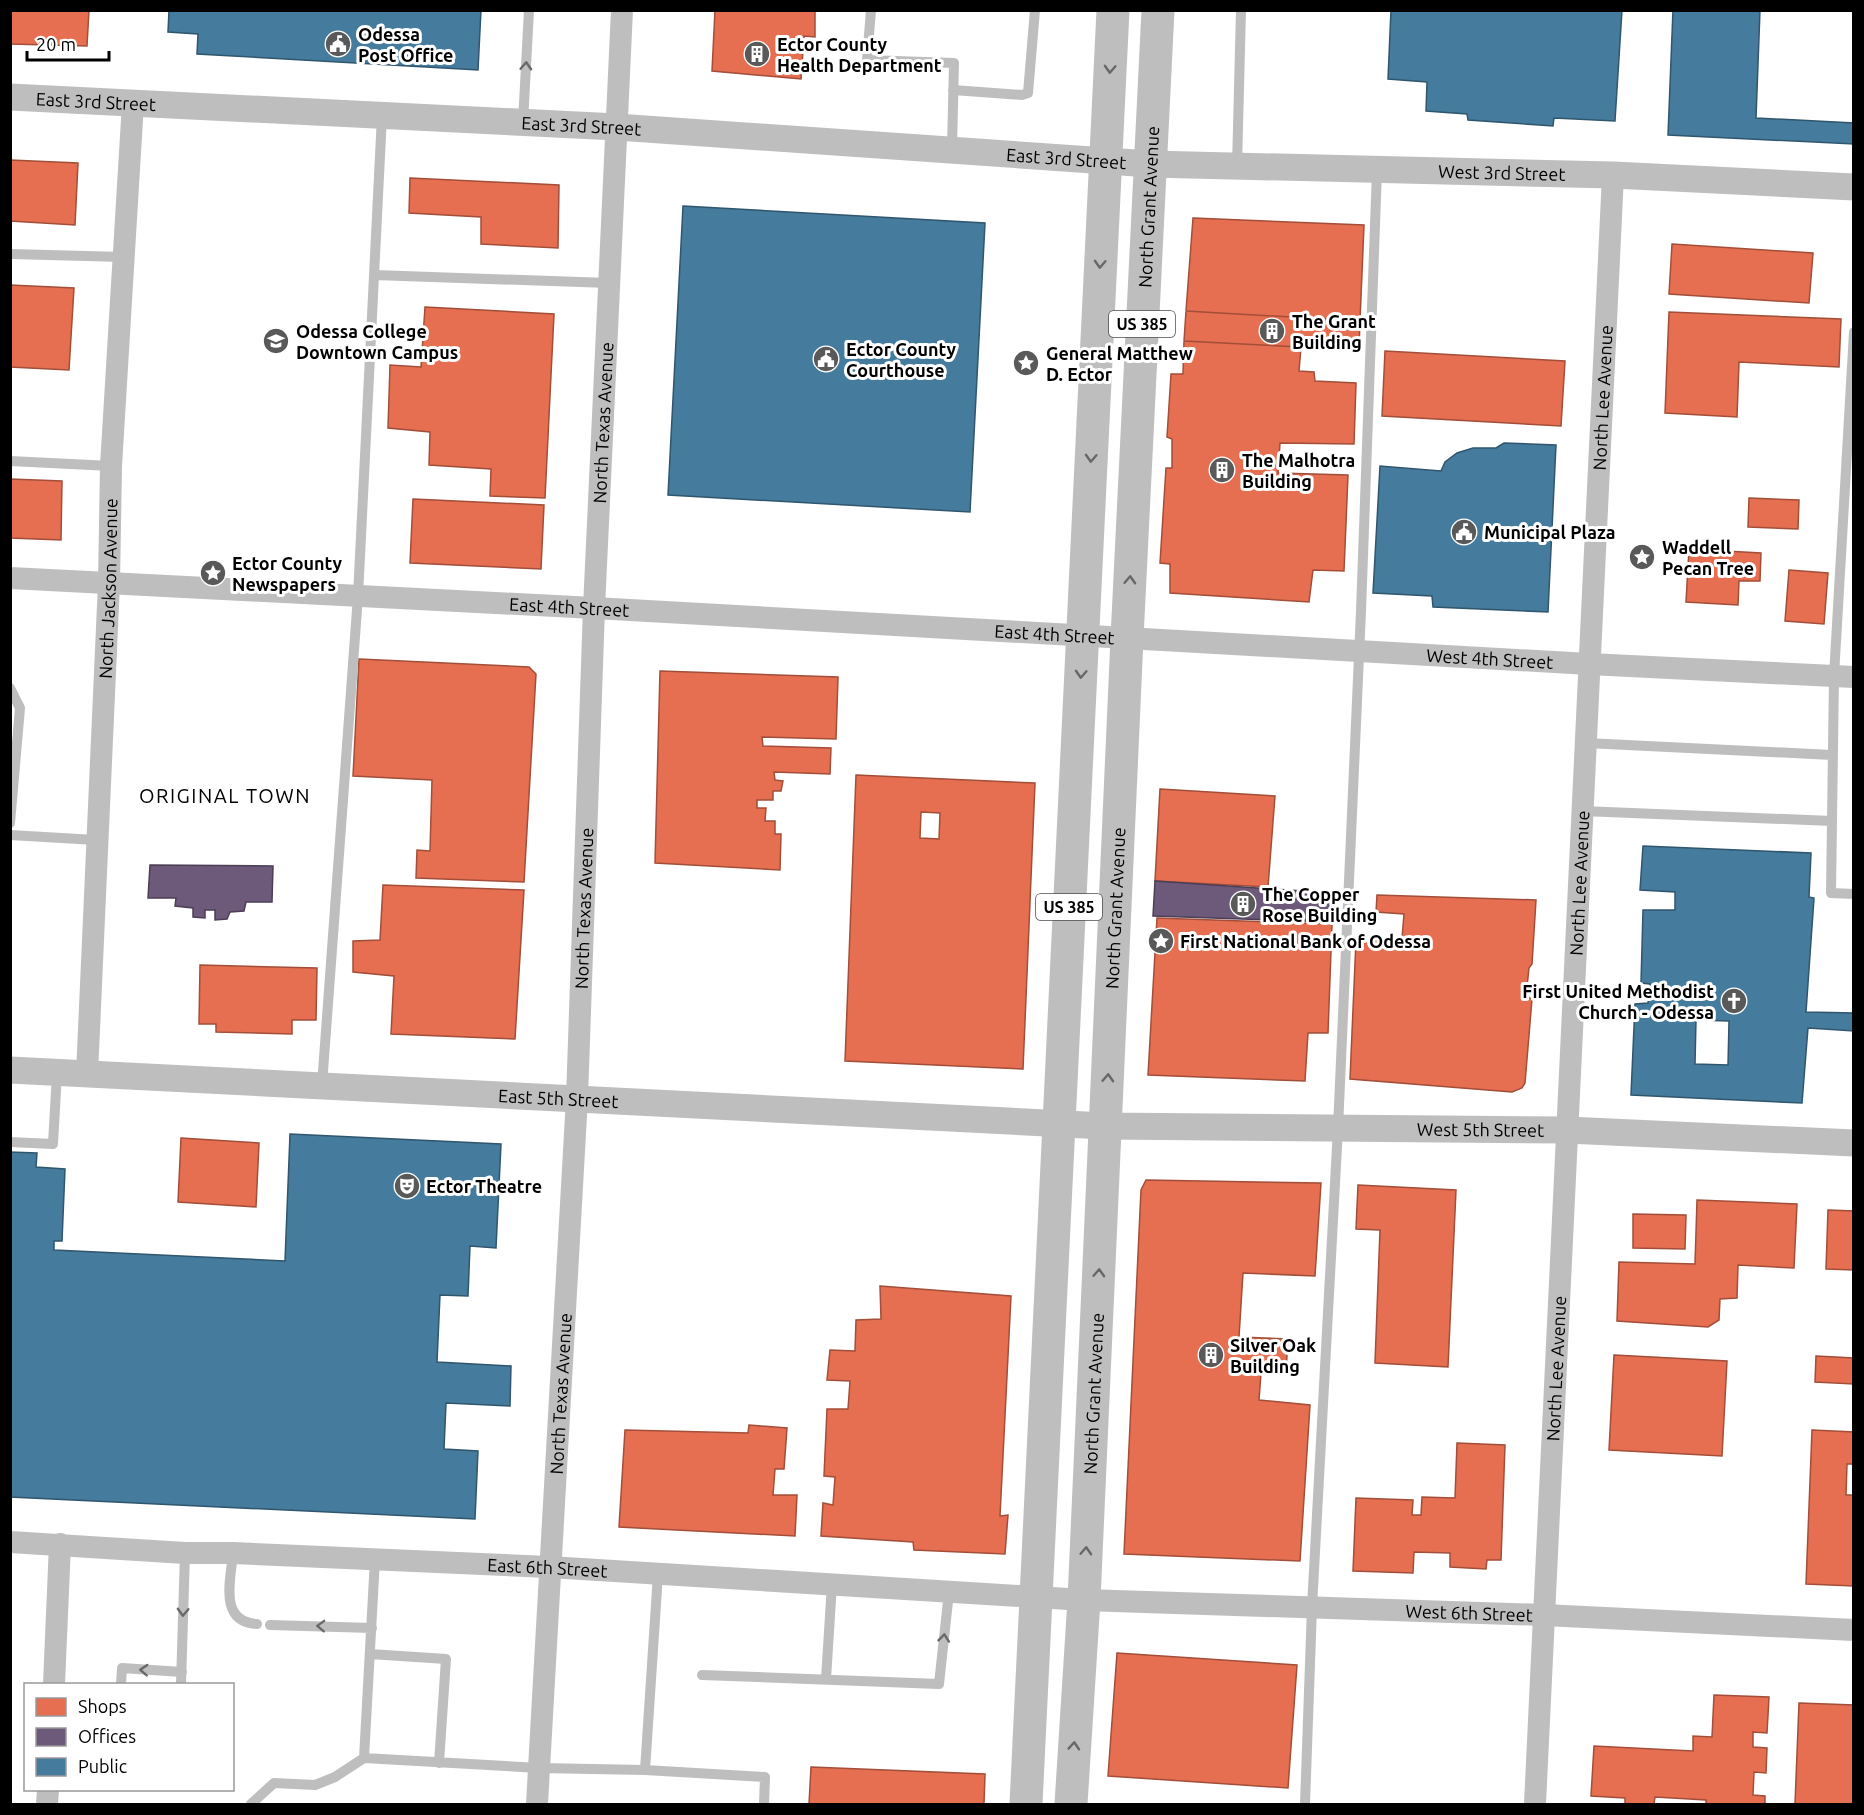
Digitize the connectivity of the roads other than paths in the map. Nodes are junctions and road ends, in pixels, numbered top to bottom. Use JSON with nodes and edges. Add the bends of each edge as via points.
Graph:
{"nodes":[{"id":1,"x":529,"y":10,"type":"edge"},
{"id":2,"x":622,"y":10,"type":"edge"},
{"id":3,"x":871,"y":10,"type":"edge"},
{"id":4,"x":1035,"y":10,"type":"edge"},
{"id":5,"x":1113,"y":10,"type":"edge"},
{"id":6,"x":1158,"y":10,"type":"edge"},
{"id":7,"x":1241,"y":10,"type":"edge"},
{"id":8,"x":953,"y":90,"type":"junction"},
{"id":9,"x":10,"y":97,"type":"edge"},
{"id":10,"x":133,"y":103,"type":"junction"},
{"id":11,"x":382,"y":116,"type":"junction"},
{"id":12,"x":523,"y":122,"type":"junction"},
{"id":13,"x":617,"y":127,"type":"junction"},
{"id":14,"x":952,"y":150,"type":"junction"},
{"id":15,"x":1105,"y":160,"type":"junction"},
{"id":16,"x":1150,"y":164,"type":"junction"},
{"id":17,"x":1237,"y":166,"type":"junction"},
{"id":18,"x":1377,"y":170,"type":"junction"},
{"id":19,"x":1613,"y":175,"type":"junction"},
{"id":20,"x":1854,"y":187,"type":"edge"},
{"id":21,"x":10,"y":254,"type":"edge"},
{"id":22,"x":124,"y":257,"type":"junction"},
{"id":23,"x":374,"y":275,"type":"junction"},
{"id":24,"x":609,"y":283,"type":"junction"},
{"id":25,"x":1854,"y":332,"type":"edge"},
{"id":26,"x":10,"y":461,"type":"edge"},
{"id":27,"x":111,"y":466,"type":"junction"},
{"id":28,"x":10,"y":578,"type":"edge"},
{"id":29,"x":109,"y":583,"type":"junction"},
{"id":30,"x":358,"y":596,"type":"junction"},
{"id":31,"x":594,"y":608,"type":"junction"},
{"id":32,"x":1083,"y":635,"type":"junction"},
{"id":33,"x":1127,"y":638,"type":"junction"},
{"id":34,"x":1359,"y":651,"type":"junction"},
{"id":35,"x":1589,"y":664,"type":"junction"},
{"id":36,"x":1844,"y":676,"type":"edge"},
{"id":37,"x":10,"y":688,"type":"edge"},
{"id":38,"x":1586,"y":743,"type":"junction"},
{"id":39,"x":1832,"y":755,"type":"junction"},
{"id":40,"x":13,"y":769,"type":"edge"},
{"id":41,"x":1582,"y":810,"type":"junction"},
{"id":42,"x":1832,"y":821,"type":"junction"},
{"id":43,"x":10,"y":823,"type":"edge"},
{"id":44,"x":10,"y":835,"type":"edge"},
{"id":45,"x":96,"y":840,"type":"junction"},
{"id":46,"x":1854,"y":894,"type":"edge"},
{"id":47,"x":10,"y":1071,"type":"edge"},
{"id":48,"x":57,"y":1072,"type":"junction"},
{"id":49,"x":87,"y":1074,"type":"junction"},
{"id":50,"x":322,"y":1085,"type":"junction"},
{"id":51,"x":577,"y":1098,"type":"junction"},
{"id":52,"x":1059,"y":1124,"type":"junction"},
{"id":53,"x":1105,"y":1126,"type":"junction"},
{"id":54,"x":1338,"y":1128,"type":"junction"},
{"id":55,"x":1567,"y":1130,"type":"junction"},
{"id":56,"x":10,"y":1142,"type":"edge"},
{"id":57,"x":1854,"y":1143,"type":"edge"},
{"id":58,"x":10,"y":1542,"type":"edge"},
{"id":59,"x":60,"y":1544,"type":"junction"},
{"id":60,"x":233,"y":1552,"type":"junction"},
{"id":61,"x":185,"y":1553,"type":"junction"},
{"id":62,"x":375,"y":1559,"type":"junction"},
{"id":63,"x":549,"y":1568,"type":"junction"},
{"id":64,"x":658,"y":1574,"type":"junction"},
{"id":65,"x":832,"y":1584,"type":"junction"},
{"id":66,"x":949,"y":1592,"type":"junction"},
{"id":67,"x":1036,"y":1597,"type":"junction"},
{"id":68,"x":1084,"y":1599,"type":"junction"},
{"id":69,"x":1312,"y":1607,"type":"junction"},
{"id":70,"x":1544,"y":1615,"type":"junction"},
{"id":71,"x":257,"y":1624,"type":"dead end"},
{"id":72,"x":270,"y":1625,"type":"dead end"},
{"id":73,"x":372,"y":1628,"type":"junction"},
{"id":74,"x":1854,"y":1630,"type":"edge"},
{"id":75,"x":370,"y":1654,"type":"junction"},
{"id":76,"x":182,"y":1672,"type":"junction"},
{"id":77,"x":702,"y":1674,"type":"dead end"},
{"id":78,"x":826,"y":1679,"type":"junction"},
{"id":79,"x":54,"y":1683,"type":"edge"},
{"id":80,"x":121,"y":1683,"type":"edge"},
{"id":81,"x":181,"y":1683,"type":"edge"},
{"id":82,"x":364,"y":1758,"type":"junction"},
{"id":83,"x":439,"y":1763,"type":"junction"},
{"id":84,"x":539,"y":1768,"type":"junction"},
{"id":85,"x":645,"y":1770,"type":"junction"},
{"id":86,"x":251,"y":1804,"type":"edge"},
{"id":87,"x":537,"y":1804,"type":"edge"},
{"id":88,"x":764,"y":1804,"type":"edge"},
{"id":89,"x":1026,"y":1804,"type":"edge"},
{"id":90,"x":1071,"y":1804,"type":"edge"},
{"id":91,"x":1305,"y":1804,"type":"edge"},
{"id":92,"x":1535,"y":1804,"type":"edge"}],
"edges":[{"from":12,"to":1,"type":"lane","one_way":true},
{"from":2,"to":13,"type":"street","name":"North Texas Avenue"},
{"from":3,"to":8,"type":"lane","via":[[867,60],[954,63]]},
{"from":4,"to":8,"type":"lane","via":[[1028,93]]},
{"from":5,"to":15,"type":"main road","number":"US 385","one_way":true},
{"from":6,"to":16,"type":"main road","name":"North Grant Avenue","number":"US 385"},
{"from":7,"to":17,"type":"lane"},
{"from":8,"to":14,"type":"lane"},
{"from":9,"to":10,"type":"street","name":"East 3rd Street"},
{"from":10,"to":11,"type":"street","name":"East 3rd Street"},
{"from":10,"to":22,"type":"street","name":"North Jackson Avenue"},
{"from":11,"to":12,"type":"street","name":"East 3rd Street"},
{"from":11,"to":23,"type":"lane"},
{"from":12,"to":13,"type":"street","name":"East 3rd Street"},
{"from":13,"to":14,"type":"street","name":"East 3rd Street"},
{"from":13,"to":24,"type":"street","name":"North Texas Avenue"},
{"from":14,"to":15,"type":"street","name":"East 3rd Street"},
{"from":15,"to":16,"type":"street","name":"East 3rd Street"},
{"from":15,"to":32,"type":"main road","number":"US 385","one_way":true},
{"from":16,"to":17,"type":"street","name":"West 3rd Street"},
{"from":33,"to":16,"type":"main road","name":"North Grant Avenue","number":"US 385","one_way":true},
{"from":17,"to":18,"type":"street","name":"West 3rd Street"},
{"from":18,"to":19,"type":"street","name":"West 3rd Street"},
{"from":18,"to":34,"type":"lane"},
{"from":19,"to":20,"type":"street","name":"West 3rd Street"},
{"from":19,"to":35,"type":"street","name":"North Lee Avenue"},
{"from":21,"to":22,"type":"lane"},
{"from":22,"to":27,"type":"street","name":"North Jackson Avenue"},
{"from":23,"to":24,"type":"lane"},
{"from":23,"to":30,"type":"lane"},
{"from":24,"to":31,"type":"street","name":"North Texas Avenue"},
{"from":25,"to":36,"type":"lane"},
{"from":26,"to":27,"type":"lane"},
{"from":27,"to":29,"type":"street","name":"North Jackson Avenue"},
{"from":28,"to":29,"type":"street","name":"East 4th Street"},
{"from":29,"to":30,"type":"street","name":"East 4th Street"},
{"from":29,"to":45,"type":"street","name":"North Jackson Avenue"},
{"from":30,"to":31,"type":"street","name":"East 4th Street"},
{"from":30,"to":50,"type":"lane"},
{"from":31,"to":32,"type":"street","name":"East 4th Street"},
{"from":31,"to":51,"type":"street","name":"North Texas Avenue"},
{"from":32,"to":33,"type":"street","name":"East 4th Street"},
{"from":32,"to":52,"type":"main road","number":"US 385","one_way":true},
{"from":33,"to":34,"type":"street","name":"West 4th Street"},
{"from":53,"to":33,"type":"main road","name":"North Grant Avenue","number":"US 385","one_way":true},
{"from":34,"to":35,"type":"street","name":"West 4th Street"},
{"from":34,"to":54,"type":"lane"},
{"from":35,"to":36,"type":"street","name":"West 4th Street"},
{"from":35,"to":38,"type":"street","name":"North Lee Avenue"},
{"from":36,"to":39,"type":"lane"},
{"from":37,"to":40,"type":"lane","via":[[20,708]]},
{"from":38,"to":39,"type":"lane"},
{"from":38,"to":41,"type":"street","name":"North Lee Avenue"},
{"from":39,"to":42,"type":"lane"},
{"from":40,"to":43,"type":"lane"},
{"from":41,"to":42,"type":"lane"},
{"from":41,"to":55,"type":"street","name":"North Lee Avenue"},
{"from":42,"to":46,"type":"lane","via":[[1831,893]]},
{"from":44,"to":45,"type":"lane"},
{"from":45,"to":49,"type":"street","name":"North Jackson Avenue"},
{"from":47,"to":48,"type":"street","name":"East 5th Street"},
{"from":48,"to":49,"type":"street","name":"East 5th Street"},
{"from":48,"to":56,"type":"lane","via":[[53,1144]]},
{"from":49,"to":50,"type":"street","name":"East 5th Street"},
{"from":50,"to":51,"type":"street","name":"East 5th Street"},
{"from":51,"to":52,"type":"street","name":"East 5th Street"},
{"from":51,"to":63,"type":"street","name":"North Texas Avenue"},
{"from":52,"to":53,"type":"street","name":"East 5th Street"},
{"from":52,"to":67,"type":"main road","number":"US 385"},
{"from":53,"to":54,"type":"street","name":"West 5th Street"},
{"from":68,"to":53,"type":"main road","name":"North Grant Avenue","number":"US 385","one_way":true},
{"from":54,"to":55,"type":"street","name":"West 5th Street"},
{"from":54,"to":69,"type":"lane"},
{"from":55,"to":57,"type":"street","name":"West 5th Street"},
{"from":55,"to":70,"type":"street","name":"North Lee Avenue"},
{"from":58,"to":59,"type":"street","name":"East 6th Street"},
{"from":59,"to":61,"type":"street","name":"East 6th Street"},
{"from":59,"to":79,"type":"street"},
{"from":60,"to":61,"type":"street","name":"East 6th Street"},
{"from":60,"to":62,"type":"street","name":"East 6th Street"},
{"from":60,"to":71,"type":"lane","via":[[229,1601],[233,1613]]},
{"from":61,"to":76,"type":"lane","one_way":true},
{"from":62,"to":63,"type":"street","name":"East 6th Street"},
{"from":62,"to":73,"type":"lane"},
{"from":63,"to":64,"type":"street","name":"East 6th Street"},
{"from":63,"to":84,"type":"street","name":"North Texas Avenue"},
{"from":64,"to":65,"type":"street","name":"East 6th Street"},
{"from":64,"to":85,"type":"lane"},
{"from":65,"to":66,"type":"street","name":"East 6th Street"},
{"from":65,"to":78,"type":"lane"},
{"from":66,"to":67,"type":"street","name":"East 6th Street"},
{"from":78,"to":66,"type":"lane","one_way":true,"via":[[939,1684]]},
{"from":67,"to":68,"type":"street","name":"East 6th Street"},
{"from":67,"to":89,"type":"main road","number":"US 385"},
{"from":68,"to":69,"type":"street","name":"West 6th Street"},
{"from":90,"to":68,"type":"main road","name":"North Grant Avenue","number":"US 385","one_way":true},
{"from":69,"to":70,"type":"street","name":"West 6th Street"},
{"from":69,"to":91,"type":"lane"},
{"from":70,"to":74,"type":"street","name":"West 6th Street"},
{"from":70,"to":92,"type":"street","name":"North Lee Avenue"},
{"from":73,"to":72,"type":"lane","one_way":true},
{"from":73,"to":75,"type":"lane"},
{"from":75,"to":82,"type":"lane"},
{"from":75,"to":83,"type":"lane","via":[[446,1659]]},
{"from":76,"to":80,"type":"lane","one_way":true,"via":[[122,1668]]},
{"from":76,"to":81,"type":"lane"},
{"from":77,"to":78,"type":"lane"},
{"from":82,"to":83,"type":"lane"},
{"from":82,"to":86,"type":"lane","via":[[315,1785],[274,1783]]},
{"from":83,"to":84,"type":"lane"},
{"from":84,"to":85,"type":"lane"},
{"from":84,"to":87,"type":"street","name":"North Texas Avenue"},
{"from":85,"to":88,"type":"lane","via":[[765,1777]]}]}
